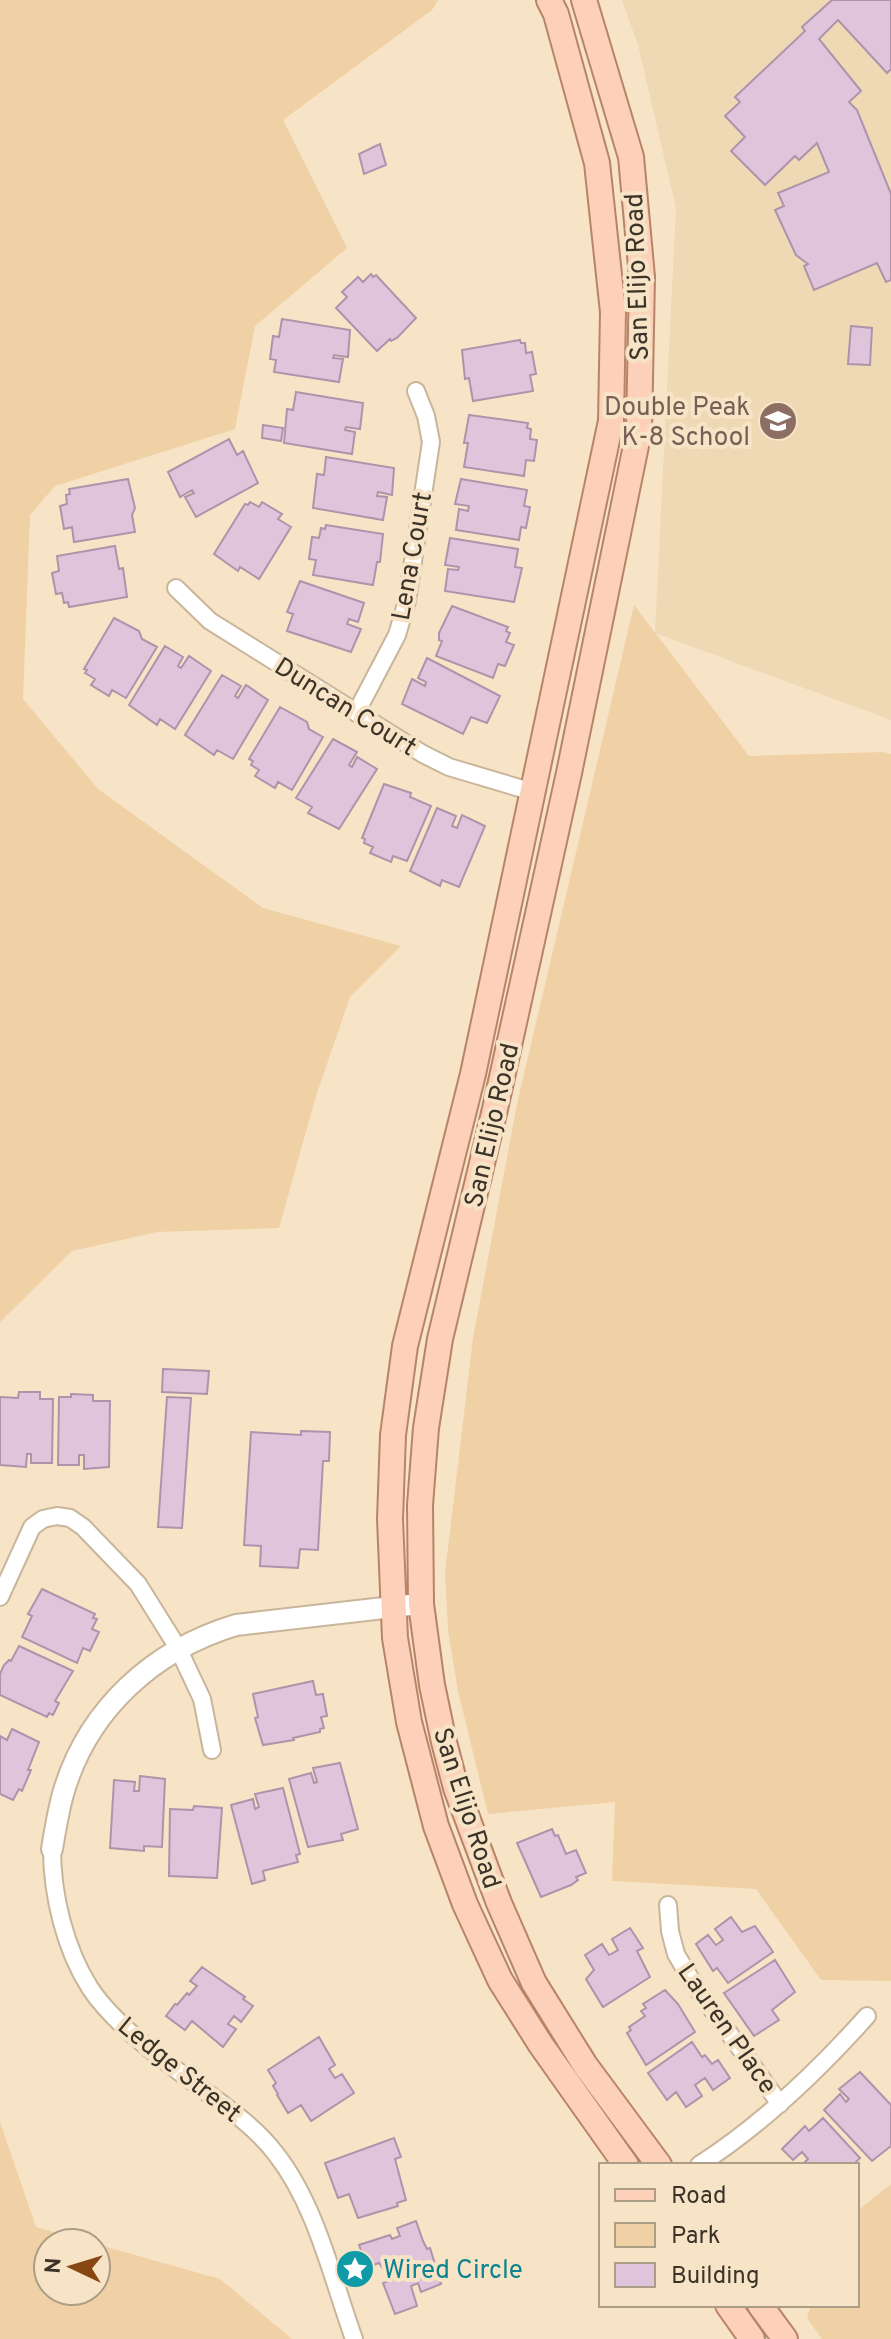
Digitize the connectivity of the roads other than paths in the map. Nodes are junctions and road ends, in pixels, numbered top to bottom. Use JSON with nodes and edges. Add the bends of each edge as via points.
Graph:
{"nodes":[{"id":1,"x":549,"y":0,"type":"edge"},
{"id":2,"x":584,"y":0,"type":"edge"},
{"id":3,"x":416,"y":391,"type":"dead end"},
{"id":4,"x":176,"y":588,"type":"dead end"},
{"id":5,"x":356,"y":713,"type":"junction"},
{"id":6,"x":533,"y":792,"type":"junction"},
{"id":7,"x":398,"y":1403,"type":"junction"},
{"id":8,"x":420,"y":1505,"type":"junction"},
{"id":9,"x":0,"y":1597,"type":"edge"},
{"id":10,"x":421,"y":1604,"type":"junction"},
{"id":11,"x":392,"y":1607,"type":"junction"},
{"id":12,"x":178,"y":1648,"type":"junction"},
{"id":13,"x":212,"y":1750,"type":"dead end"},
{"id":14,"x":52,"y":1849,"type":"joint"},
{"id":15,"x":668,"y":1905,"type":"dead end"},
{"id":16,"x":867,"y":2016,"type":"dead end"},
{"id":17,"x":780,"y":2104,"type":"junction"},
{"id":18,"x":625,"y":2163,"type":"edge"},
{"id":19,"x":658,"y":2163,"type":"edge"},
{"id":20,"x":702,"y":2163,"type":"edge"},
{"id":21,"x":729,"y":2307,"type":"edge"},
{"id":22,"x":761,"y":2307,"type":"edge"},
{"id":23,"x":354,"y":2339,"type":"edge"},
{"id":24,"x":752,"y":2339,"type":"edge"},
{"id":25,"x":785,"y":2339,"type":"edge"}],
"edges":[{"from":1,"to":6,"type":"main road","name":"San Elijo Road","via":[[597,163],[613,312],[611,421]]},
{"from":2,"to":8,"type":"main road","name":"San Elijo Road","via":[[631,157],[642,277],[639,431],[566,788],[440,1339]]},
{"from":3,"to":5,"type":"street","name":"Lena Court","via":[[431,442],[407,601],[397,635]]},
{"from":4,"to":5,"type":"street","name":"Duncan Court","via":[[210,621]]},
{"from":5,"to":6,"type":"street","name":"Duncan Court","via":[[449,767]]},
{"from":6,"to":7,"type":"main road","name":"San Elijo Road","via":[[473,1074],[405,1346]]},
{"from":7,"to":8,"type":"main road","via":[[409,1416],[411,1429],[406,1483]]},
{"from":7,"to":11,"type":"main road","name":"San Elijo Road","via":[[390,1519]]},
{"from":8,"to":10,"type":"main road","name":"San Elijo Road"},
{"from":9,"to":12,"type":"street","via":[[32,1527],[43,1519],[70,1518],[138,1584]]},
{"from":10,"to":11,"type":"street","name":"Ledge Street"},
{"from":10,"to":19,"type":"main road","name":"San Elijo Road","via":[[432,1685],[456,1788],[499,1903],[542,1995],[585,2065]]},
{"from":11,"to":12,"type":"street","name":"Ledge Street","via":[[236,1625]]},
{"from":11,"to":18,"type":"main road","name":"San Elijo Road","via":[[409,1722],[436,1826],[465,1904],[500,1980]]},
{"from":12,"to":13,"type":"street","via":[[202,1699]]},
{"from":12,"to":14,"type":"street","name":"Ledge Street","via":[[112,1702],[89,1733],[63,1794]]},
{"from":14,"to":23,"type":"street","name":"Ledge Street","via":[[58,1908],[91,1989],[152,2051],[246,2122],[275,2152],[300,2189]]},
{"from":15,"to":17,"type":"street","name":"Lauren Place","via":[[670,1931],[682,1964]]},
{"from":16,"to":17,"type":"street","name":"Lauren Place"},
{"from":17,"to":20,"type":"street","name":"Lauren Place"},
{"from":21,"to":24,"type":"main road"},
{"from":22,"to":25,"type":"main road"}]}
